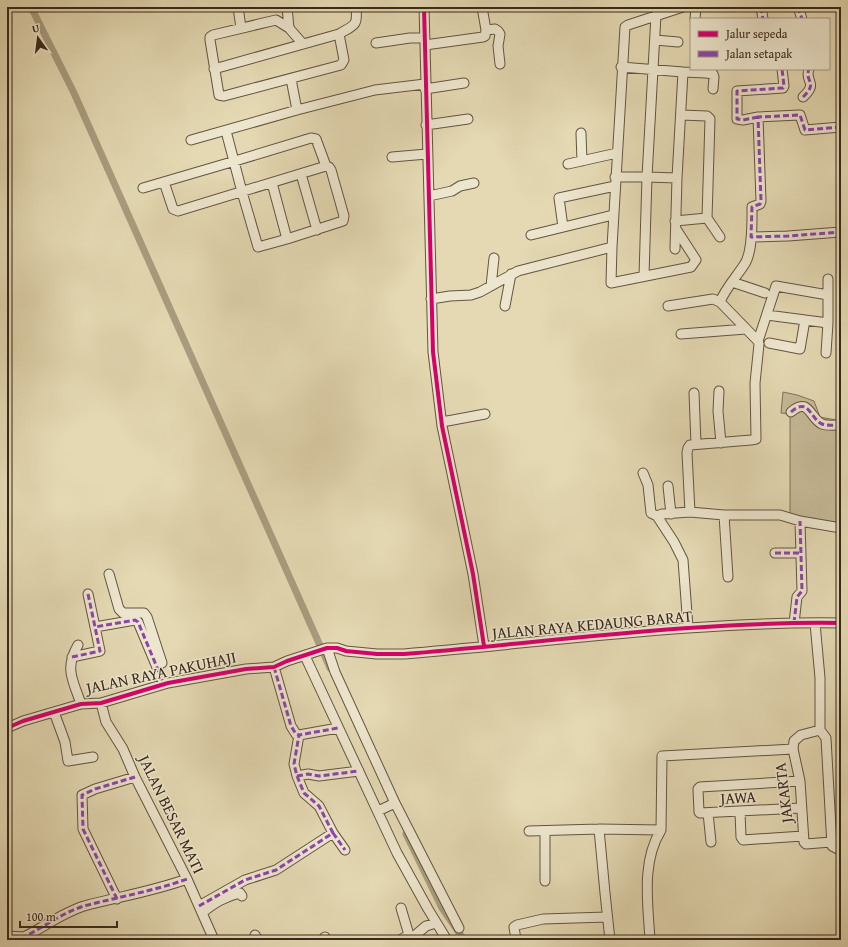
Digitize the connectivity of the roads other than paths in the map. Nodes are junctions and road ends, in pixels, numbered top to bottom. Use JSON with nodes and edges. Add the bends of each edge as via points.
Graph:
{"nodes":[{"id":1,"x":238,"y":7,"type":"edge"},
{"id":2,"x":287,"y":7,"type":"edge"},
{"id":3,"x":356,"y":7,"type":"edge"},
{"id":4,"x":424,"y":7,"type":"edge"},
{"id":5,"x":482,"y":7,"type":"edge"},
{"id":6,"x":683,"y":7,"type":"edge"},
{"id":7,"x":696,"y":7,"type":"edge"},
{"id":8,"x":762,"y":7,"type":"edge"},
{"id":9,"x":798,"y":7,"type":"edge"},
{"id":10,"x":656,"y":15,"type":"junction"},
{"id":11,"x":696,"y":18,"type":"edge"},
{"id":12,"x":763,"y":18,"type":"edge"},
{"id":13,"x":802,"y":18,"type":"edge"},
{"id":14,"x":241,"y":28,"type":"junction"},
{"id":15,"x":289,"y":28,"type":"junction"},
{"id":16,"x":486,"y":30,"type":"junction"},
{"id":17,"x":339,"y":34,"type":"junction"},
{"id":18,"x":655,"y":40,"type":"junction"},
{"id":19,"x":424,"y":42,"type":"junction"},
{"id":20,"x":678,"y":42,"type":"dead end"},
{"id":21,"x":302,"y":43,"type":"junction"},
{"id":22,"x":376,"y":43,"type":"dead end"},
{"id":23,"x":500,"y":64,"type":"dead end"},
{"id":24,"x":621,"y":66,"type":"junction"},
{"id":25,"x":214,"y":69,"type":"junction"},
{"id":26,"x":653,"y":69,"type":"junction"},
{"id":27,"x":782,"y":70,"type":"edge"},
{"id":28,"x":809,"y":70,"type":"edge"},
{"id":29,"x":693,"y":71,"type":"edge"},
{"id":30,"x":683,"y":72,"type":"junction"},
{"id":31,"x":291,"y":79,"type":"junction"},
{"id":32,"x":464,"y":83,"type":"dead end"},
{"id":33,"x":425,"y":87,"type":"junction"},
{"id":34,"x":713,"y":89,"type":"dead end"},
{"id":35,"x":803,"y":97,"type":"dead end"},
{"id":36,"x":297,"y":110,"type":"junction"},
{"id":37,"x":681,"y":115,"type":"junction"},
{"id":38,"x":758,"y":117,"type":"junction"},
{"id":39,"x":468,"y":119,"type":"dead end"},
{"id":40,"x":426,"y":125,"type":"junction"},
{"id":41,"x":841,"y":127,"type":"edge"},
{"id":42,"x":226,"y":131,"type":"junction"},
{"id":43,"x":581,"y":133,"type":"dead end"},
{"id":44,"x":191,"y":140,"type":"dead end"},
{"id":45,"x":617,"y":153,"type":"junction"},
{"id":46,"x":427,"y":154,"type":"junction"},
{"id":47,"x":392,"y":157,"type":"dead end"},
{"id":48,"x":235,"y":161,"type":"junction"},
{"id":49,"x":582,"y":161,"type":"junction"},
{"id":50,"x":568,"y":164,"type":"dead end"},
{"id":51,"x":326,"y":166,"type":"junction"},
{"id":52,"x":301,"y":174,"type":"junction"},
{"id":53,"x":648,"y":177,"type":"junction"},
{"id":54,"x":677,"y":178,"type":"junction"},
{"id":55,"x":615,"y":181,"type":"junction"},
{"id":56,"x":164,"y":182,"type":"junction"},
{"id":57,"x":272,"y":183,"type":"junction"},
{"id":58,"x":474,"y":183,"type":"dead end"},
{"id":59,"x":142,"y":188,"type":"dead end"},
{"id":60,"x":242,"y":192,"type":"junction"},
{"id":61,"x":429,"y":196,"type":"junction"},
{"id":62,"x":613,"y":215,"type":"junction"},
{"id":63,"x":707,"y":218,"type":"junction"},
{"id":64,"x":676,"y":225,"type":"junction"},
{"id":65,"x":563,"y":227,"type":"junction"},
{"id":66,"x":317,"y":230,"type":"junction"},
{"id":67,"x":841,"y":232,"type":"edge"},
{"id":68,"x":531,"y":235,"type":"dead end"},
{"id":69,"x":720,"y":237,"type":"dead end"},
{"id":70,"x":751,"y":237,"type":"junction"},
{"id":71,"x":287,"y":239,"type":"junction"},
{"id":72,"x":612,"y":247,"type":"junction"},
{"id":73,"x":675,"y":249,"type":"dead end"},
{"id":74,"x":494,"y":258,"type":"dead end"},
{"id":75,"x":512,"y":274,"type":"junction"},
{"id":76,"x":644,"y":276,"type":"junction"},
{"id":77,"x":828,"y":279,"type":"dead end"},
{"id":78,"x":732,"y":282,"type":"junction"},
{"id":79,"x":491,"y":286,"type":"junction"},
{"id":80,"x":765,"y":293,"type":"dead end"},
{"id":81,"x":828,"y":295,"type":"junction"},
{"id":82,"x":432,"y":299,"type":"junction"},
{"id":83,"x":720,"y":302,"type":"junction"},
{"id":84,"x":505,"y":306,"type":"dead end"},
{"id":85,"x":668,"y":306,"type":"dead end"},
{"id":86,"x":767,"y":314,"type":"junction"},
{"id":87,"x":804,"y":320,"type":"junction"},
{"id":88,"x":828,"y":323,"type":"junction"},
{"id":89,"x":746,"y":329,"type":"junction"},
{"id":90,"x":681,"y":334,"type":"dead end"},
{"id":91,"x":758,"y":340,"type":"junction"},
{"id":92,"x":768,"y":343,"type":"dead end"},
{"id":93,"x":826,"y":352,"type":"dead end"},
{"id":94,"x":719,"y":391,"type":"dead end"},
{"id":95,"x":694,"y":393,"type":"dead end"},
{"id":96,"x":791,"y":412,"type":"dead end"},
{"id":97,"x":485,"y":414,"type":"dead end"},
{"id":98,"x":442,"y":422,"type":"junction"},
{"id":99,"x":841,"y":426,"type":"edge"},
{"id":100,"x":721,"y":443,"type":"junction"},
{"id":101,"x":696,"y":444,"type":"junction"},
{"id":102,"x":643,"y":473,"type":"dead end"},
{"id":103,"x":668,"y":486,"type":"dead end"},
{"id":104,"x":690,"y":512,"type":"junction"},
{"id":105,"x":671,"y":514,"type":"junction"},
{"id":106,"x":724,"y":515,"type":"junction"},
{"id":107,"x":657,"y":516,"type":"junction"},
{"id":108,"x":800,"y":521,"type":"junction"},
{"id":109,"x":841,"y":528,"type":"edge"},
{"id":110,"x":775,"y":553,"type":"dead end"},
{"id":111,"x":801,"y":553,"type":"junction"},
{"id":112,"x":109,"y":574,"type":"dead end"},
{"id":113,"x":728,"y":577,"type":"dead end"},
{"id":114,"x":88,"y":594,"type":"dead end"},
{"id":115,"x":794,"y":623,"type":"junction"},
{"id":116,"x":814,"y":623,"type":"junction"},
{"id":117,"x":841,"y":623,"type":"edge"},
{"id":118,"x":95,"y":627,"type":"junction"},
{"id":119,"x":688,"y":627,"type":"junction"},
{"id":120,"x":78,"y":645,"type":"dead end"},
{"id":121,"x":484,"y":646,"type":"junction"},
{"id":122,"x":324,"y":649,"type":"junction"},
{"id":123,"x":307,"y":655,"type":"junction"},
{"id":124,"x":72,"y":657,"type":"junction"},
{"id":125,"x":274,"y":666,"type":"junction"},
{"id":126,"x":166,"y":683,"type":"junction"},
{"id":127,"x":101,"y":703,"type":"junction"},
{"id":128,"x":81,"y":704,"type":"junction"},
{"id":129,"x":54,"y":712,"type":"junction"},
{"id":130,"x":7,"y":728,"type":"edge"},
{"id":131,"x":338,"y":728,"type":"junction"},
{"id":132,"x":820,"y":730,"type":"junction"},
{"id":133,"x":299,"y":735,"type":"junction"},
{"id":134,"x":793,"y":749,"type":"junction"},
{"id":135,"x":93,"y":757,"type":"dead end"},
{"id":136,"x":359,"y":771,"type":"junction"},
{"id":137,"x":297,"y":776,"type":"junction"},
{"id":138,"x":135,"y":777,"type":"junction"},
{"id":139,"x":800,"y":781,"type":"junction"},
{"id":140,"x":394,"y":803,"type":"junction"},
{"id":141,"x":801,"y":808,"type":"junction"},
{"id":142,"x":380,"y":810,"type":"junction"},
{"id":143,"x":740,"y":812,"type":"junction"},
{"id":144,"x":704,"y":813,"type":"junction"},
{"id":145,"x":831,"y":822,"type":"junction"},
{"id":146,"x":841,"y":822,"type":"edge"},
{"id":147,"x":599,"y":829,"type":"junction"},
{"id":148,"x":545,"y":830,"type":"junction"},
{"id":149,"x":660,"y":830,"type":"junction"},
{"id":150,"x":529,"y":831,"type":"dead end"},
{"id":151,"x":333,"y":833,"type":"junction"},
{"id":152,"x":803,"y":836,"type":"junction"},
{"id":153,"x":711,"y":842,"type":"dead end"},
{"id":154,"x":831,"y":842,"type":"junction"},
{"id":155,"x":841,"y":849,"type":"edge"},
{"id":156,"x":345,"y":850,"type":"dead end"},
{"id":157,"x":187,"y":879,"type":"junction"},
{"id":158,"x":545,"y":881,"type":"dead end"},
{"id":159,"x":242,"y":896,"type":"dead end"},
{"id":160,"x":117,"y":899,"type":"junction"},
{"id":161,"x":401,"y":908,"type":"dead end"},
{"id":162,"x":201,"y":909,"type":"junction"},
{"id":163,"x":607,"y":917,"type":"junction"},
{"id":164,"x":436,"y":923,"type":"junction"},
{"id":165,"x":459,"y":928,"type":"dead end"},
{"id":166,"x":7,"y":936,"type":"edge"},
{"id":167,"x":412,"y":938,"type":"edge"},
{"id":168,"x":24,"y":939,"type":"edge"},
{"id":169,"x":214,"y":940,"type":"edge"},
{"id":170,"x":400,"y":940,"type":"edge"},
{"id":171,"x":447,"y":940,"type":"edge"},
{"id":172,"x":516,"y":940,"type":"edge"},
{"id":173,"x":610,"y":940,"type":"edge"},
{"id":174,"x":650,"y":940,"type":"edge"}],
"edges":[{"from":1,"to":14,"type":"street"},
{"from":2,"to":15,"type":"street"},
{"from":3,"to":17,"type":"street","via":[[357,21]]},
{"from":4,"to":19,"type":"street"},
{"from":5,"to":16,"type":"street"},
{"from":6,"to":10,"type":"street"},
{"from":7,"to":11,"type":"street"},
{"from":8,"to":12,"type":"street"},
{"from":9,"to":13,"type":"street"},
{"from":10,"to":18,"type":"street"},
{"from":10,"to":24,"type":"street","via":[[624,27]]},
{"from":14,"to":15,"type":"street","via":[[276,20]]},
{"from":14,"to":25,"type":"street","via":[[210,37]]},
{"from":15,"to":21,"type":"street"},
{"from":16,"to":19,"type":"street","via":[[483,37]]},
{"from":16,"to":23,"type":"street","via":[[495,29],[499,32]]},
{"from":17,"to":21,"type":"street"},
{"from":17,"to":31,"type":"street","via":[[344,60],[342,65]]},
{"from":18,"to":20,"type":"street"},
{"from":18,"to":26,"type":"street"},
{"from":19,"to":22,"type":"street","via":[[410,38]]},
{"from":19,"to":33,"type":"street"},
{"from":21,"to":25,"type":"street"},
{"from":24,"to":26,"type":"street"},
{"from":24,"to":45,"type":"street"},
{"from":25,"to":31,"type":"street","via":[[219,95],[222,96]]},
{"from":26,"to":30,"type":"street"},
{"from":26,"to":53,"type":"street"},
{"from":27,"to":38,"type":"street","via":[[782,88],[737,91],[737,119]]},
{"from":28,"to":35,"type":"street","via":[[811,87]]},
{"from":29,"to":30,"type":"street"},
{"from":29,"to":34,"type":"street","via":[[713,74]]},
{"from":30,"to":37,"type":"street"},
{"from":31,"to":36,"type":"street"},
{"from":32,"to":33,"type":"street"},
{"from":33,"to":36,"type":"street","via":[[376,90]]},
{"from":33,"to":40,"type":"street"},
{"from":36,"to":42,"type":"street"},
{"from":37,"to":54,"type":"street"},
{"from":37,"to":63,"type":"street","via":[[707,116],[710,119]]},
{"from":38,"to":41,"type":"street","via":[[800,115],[805,130]]},
{"from":38,"to":70,"type":"street","via":[[761,201],[752,207]]},
{"from":39,"to":40,"type":"street"},
{"from":40,"to":46,"type":"street"},
{"from":42,"to":44,"type":"street"},
{"from":42,"to":48,"type":"street"},
{"from":43,"to":49,"type":"street"},
{"from":45,"to":49,"type":"street"},
{"from":45,"to":55,"type":"street"},
{"from":46,"to":47,"type":"street"},
{"from":46,"to":61,"type":"street"},
{"from":48,"to":51,"type":"street","via":[[311,138],[316,139]]},
{"from":48,"to":56,"type":"street"},
{"from":48,"to":60,"type":"street"},
{"from":49,"to":50,"type":"street"},
{"from":51,"to":52,"type":"street"},
{"from":51,"to":66,"type":"street","via":[[331,168],[344,219],[342,222]]},
{"from":52,"to":57,"type":"street"},
{"from":52,"to":66,"type":"street"},
{"from":53,"to":54,"type":"street"},
{"from":53,"to":55,"type":"street"},
{"from":53,"to":76,"type":"street"},
{"from":54,"to":64,"type":"street"},
{"from":55,"to":62,"type":"street"},
{"from":55,"to":65,"type":"street","via":[[559,198]]},
{"from":56,"to":59,"type":"street"},
{"from":56,"to":60,"type":"street","via":[[173,209],[178,211]]},
{"from":57,"to":60,"type":"street"},
{"from":57,"to":71,"type":"street"},
{"from":58,"to":61,"type":"street"},
{"from":60,"to":71,"type":"street","via":[[257,247]]},
{"from":61,"to":82,"type":"street"},
{"from":62,"to":65,"type":"street"},
{"from":62,"to":72,"type":"street"},
{"from":63,"to":64,"type":"street"},
{"from":63,"to":69,"type":"street"},
{"from":64,"to":73,"type":"street"},
{"from":64,"to":76,"type":"street","via":[[696,260],[691,267]]},
{"from":65,"to":68,"type":"street"},
{"from":66,"to":71,"type":"street"},
{"from":67,"to":70,"type":"street"},
{"from":70,"to":78,"type":"street","via":[[746,264]]},
{"from":72,"to":75,"type":"street"},
{"from":72,"to":76,"type":"street","via":[[610,283]]},
{"from":74,"to":79,"type":"street"},
{"from":75,"to":79,"type":"street"},
{"from":75,"to":84,"type":"street"},
{"from":77,"to":81,"type":"street"},
{"from":78,"to":80,"type":"street"},
{"from":78,"to":83,"type":"street"},
{"from":79,"to":82,"type":"street","via":[[470,296]]},
{"from":81,"to":86,"type":"street","via":[[776,286]]},
{"from":81,"to":88,"type":"street"},
{"from":82,"to":98,"type":"street","via":[[433,352]]},
{"from":83,"to":85,"type":"street","via":[[712,298]]},
{"from":83,"to":89,"type":"street"},
{"from":86,"to":87,"type":"street"},
{"from":86,"to":91,"type":"street"},
{"from":87,"to":88,"type":"street"},
{"from":87,"to":92,"type":"street","via":[[800,349]]},
{"from":88,"to":93,"type":"street"},
{"from":89,"to":90,"type":"street"},
{"from":89,"to":91,"type":"street"},
{"from":91,"to":100,"type":"street","via":[[755,383],[756,439]]},
{"from":94,"to":100,"type":"street"},
{"from":95,"to":101,"type":"street"},
{"from":96,"to":99,"type":"street","via":[[802,406],[809,410],[818,422]]},
{"from":97,"to":98,"type":"street"},
{"from":98,"to":121,"type":"street","via":[[473,574]]},
{"from":100,"to":101,"type":"street"},
{"from":101,"to":104,"type":"street","via":[[690,445],[687,453]]},
{"from":102,"to":107,"type":"street","via":[[648,485],[651,513]]},
{"from":103,"to":105,"type":"street"},
{"from":104,"to":105,"type":"street"},
{"from":104,"to":106,"type":"street"},
{"from":105,"to":107,"type":"street"},
{"from":106,"to":108,"type":"street","via":[[780,515]]},
{"from":106,"to":113,"type":"street"},
{"from":107,"to":119,"type":"street","via":[[683,560]]},
{"from":108,"to":109,"type":"street"},
{"from":108,"to":111,"type":"street"},
{"from":110,"to":111,"type":"street"},
{"from":111,"to":115,"type":"street","via":[[802,591],[797,597]]},
{"from":112,"to":126,"type":"street","via":[[119,609],[123,613],[144,613],[147,617]]},
{"from":114,"to":118,"type":"street"},
{"from":115,"to":116,"type":"street","name":"JALAN RAYA KEDAUNG BARAT"},
{"from":115,"to":119,"type":"street","name":"JALAN RAYA KEDAUNG BARAT"},
{"from":116,"to":117,"type":"street","name":"JALAN RAYA KEDAUNG BARAT"},
{"from":116,"to":132,"type":"street","via":[[820,678]]},
{"from":118,"to":124,"type":"street","via":[[100,651]]},
{"from":118,"to":126,"type":"street","via":[[126,621],[138,622]]},
{"from":119,"to":121,"type":"street","name":"JALAN RAYA KEDAUNG BARAT"},
{"from":120,"to":124,"type":"street"},
{"from":121,"to":122,"type":"street","name":"JALAN RAYA KEDAUNG BARAT","via":[[404,654]]},
{"from":122,"to":123,"type":"street","name":"JALAN RAYA PAKUHAJI"},
{"from":122,"to":140,"type":"street"},
{"from":123,"to":125,"type":"street","name":"JALAN RAYA PAKUHAJI"},
{"from":123,"to":131,"type":"street"},
{"from":124,"to":128,"type":"street","via":[[70,670]]},
{"from":125,"to":126,"type":"street","name":"JALAN RAYA PAKUHAJI"},
{"from":125,"to":133,"type":"street","via":[[291,726]]},
{"from":126,"to":127,"type":"street","name":"JALAN RAYA PAKUHAJI"},
{"from":127,"to":128,"type":"street","name":"JALAN RAYA PAKUHAJI"},
{"from":127,"to":138,"type":"street","name":"JALAN BESAR MATI","via":[[106,722],[123,749]]},
{"from":128,"to":129,"type":"street","name":"JALAN RAYA PAKUHAJI"},
{"from":129,"to":130,"type":"street","name":"JALAN RAYA PAKUHAJI"},
{"from":129,"to":135,"type":"street","via":[[65,742],[68,761]]},
{"from":131,"to":133,"type":"street"},
{"from":131,"to":136,"type":"street"},
{"from":132,"to":134,"type":"street","name":"JAKARTA","via":[[801,735],[794,741]]},
{"from":132,"to":145,"type":"street","via":[[826,738]]},
{"from":133,"to":137,"type":"street","via":[[294,764]]},
{"from":134,"to":139,"type":"street","name":"JAKARTA"},
{"from":134,"to":149,"type":"street","via":[[662,756]]},
{"from":136,"to":137,"type":"street"},
{"from":136,"to":142,"type":"street"},
{"from":137,"to":151,"type":"street","via":[[304,793],[319,806]]},
{"from":138,"to":157,"type":"street","name":"JALAN BESAR MATI"},
{"from":138,"to":160,"type":"street","via":[[82,795],[83,829]]},
{"from":139,"to":141,"type":"street","name":"JAKARTA"},
{"from":139,"to":144,"type":"street","via":[[699,788]]},
{"from":140,"to":142,"type":"street"},
{"from":140,"to":165,"type":"street"},
{"from":141,"to":143,"type":"street","name":"JAWA"},
{"from":141,"to":152,"type":"street","name":"JAKARTA"},
{"from":142,"to":164,"type":"street","via":[[397,853]]},
{"from":143,"to":144,"type":"street","name":"JAWA"},
{"from":143,"to":152,"type":"street","via":[[742,839]]},
{"from":144,"to":153,"type":"street"},
{"from":145,"to":146,"type":"street"},
{"from":145,"to":154,"type":"street"},
{"from":147,"to":148,"type":"street"},
{"from":147,"to":149,"type":"street"},
{"from":147,"to":163,"type":"street"},
{"from":148,"to":150,"type":"street"},
{"from":148,"to":158,"type":"street"},
{"from":149,"to":174,"type":"street","via":[[650,858],[647,884]]},
{"from":151,"to":156,"type":"street"},
{"from":151,"to":162,"type":"street","via":[[276,870],[245,880]]},
{"from":152,"to":154,"type":"street","name":"JAKARTA","via":[[806,844]]},
{"from":154,"to":155,"type":"street","via":[[832,846]]},
{"from":157,"to":160,"type":"street"},
{"from":157,"to":162,"type":"street","name":"JALAN BESAR MATI"},
{"from":159,"to":162,"type":"street","via":[[240,893],[234,894]]},
{"from":160,"to":168,"type":"street","via":[[82,907],[60,916]]},
{"from":161,"to":167,"type":"street"},
{"from":162,"to":169,"type":"street","name":"JALAN BESAR MATI"},
{"from":163,"to":172,"type":"street","via":[[543,919],[517,925],[513,930]]},
{"from":163,"to":173,"type":"street"},
{"from":164,"to":167,"type":"street","via":[[426,926]]},
{"from":164,"to":171,"type":"street"},
{"from":166,"to":168,"type":"street"},
{"from":167,"to":170,"type":"street"}]}
